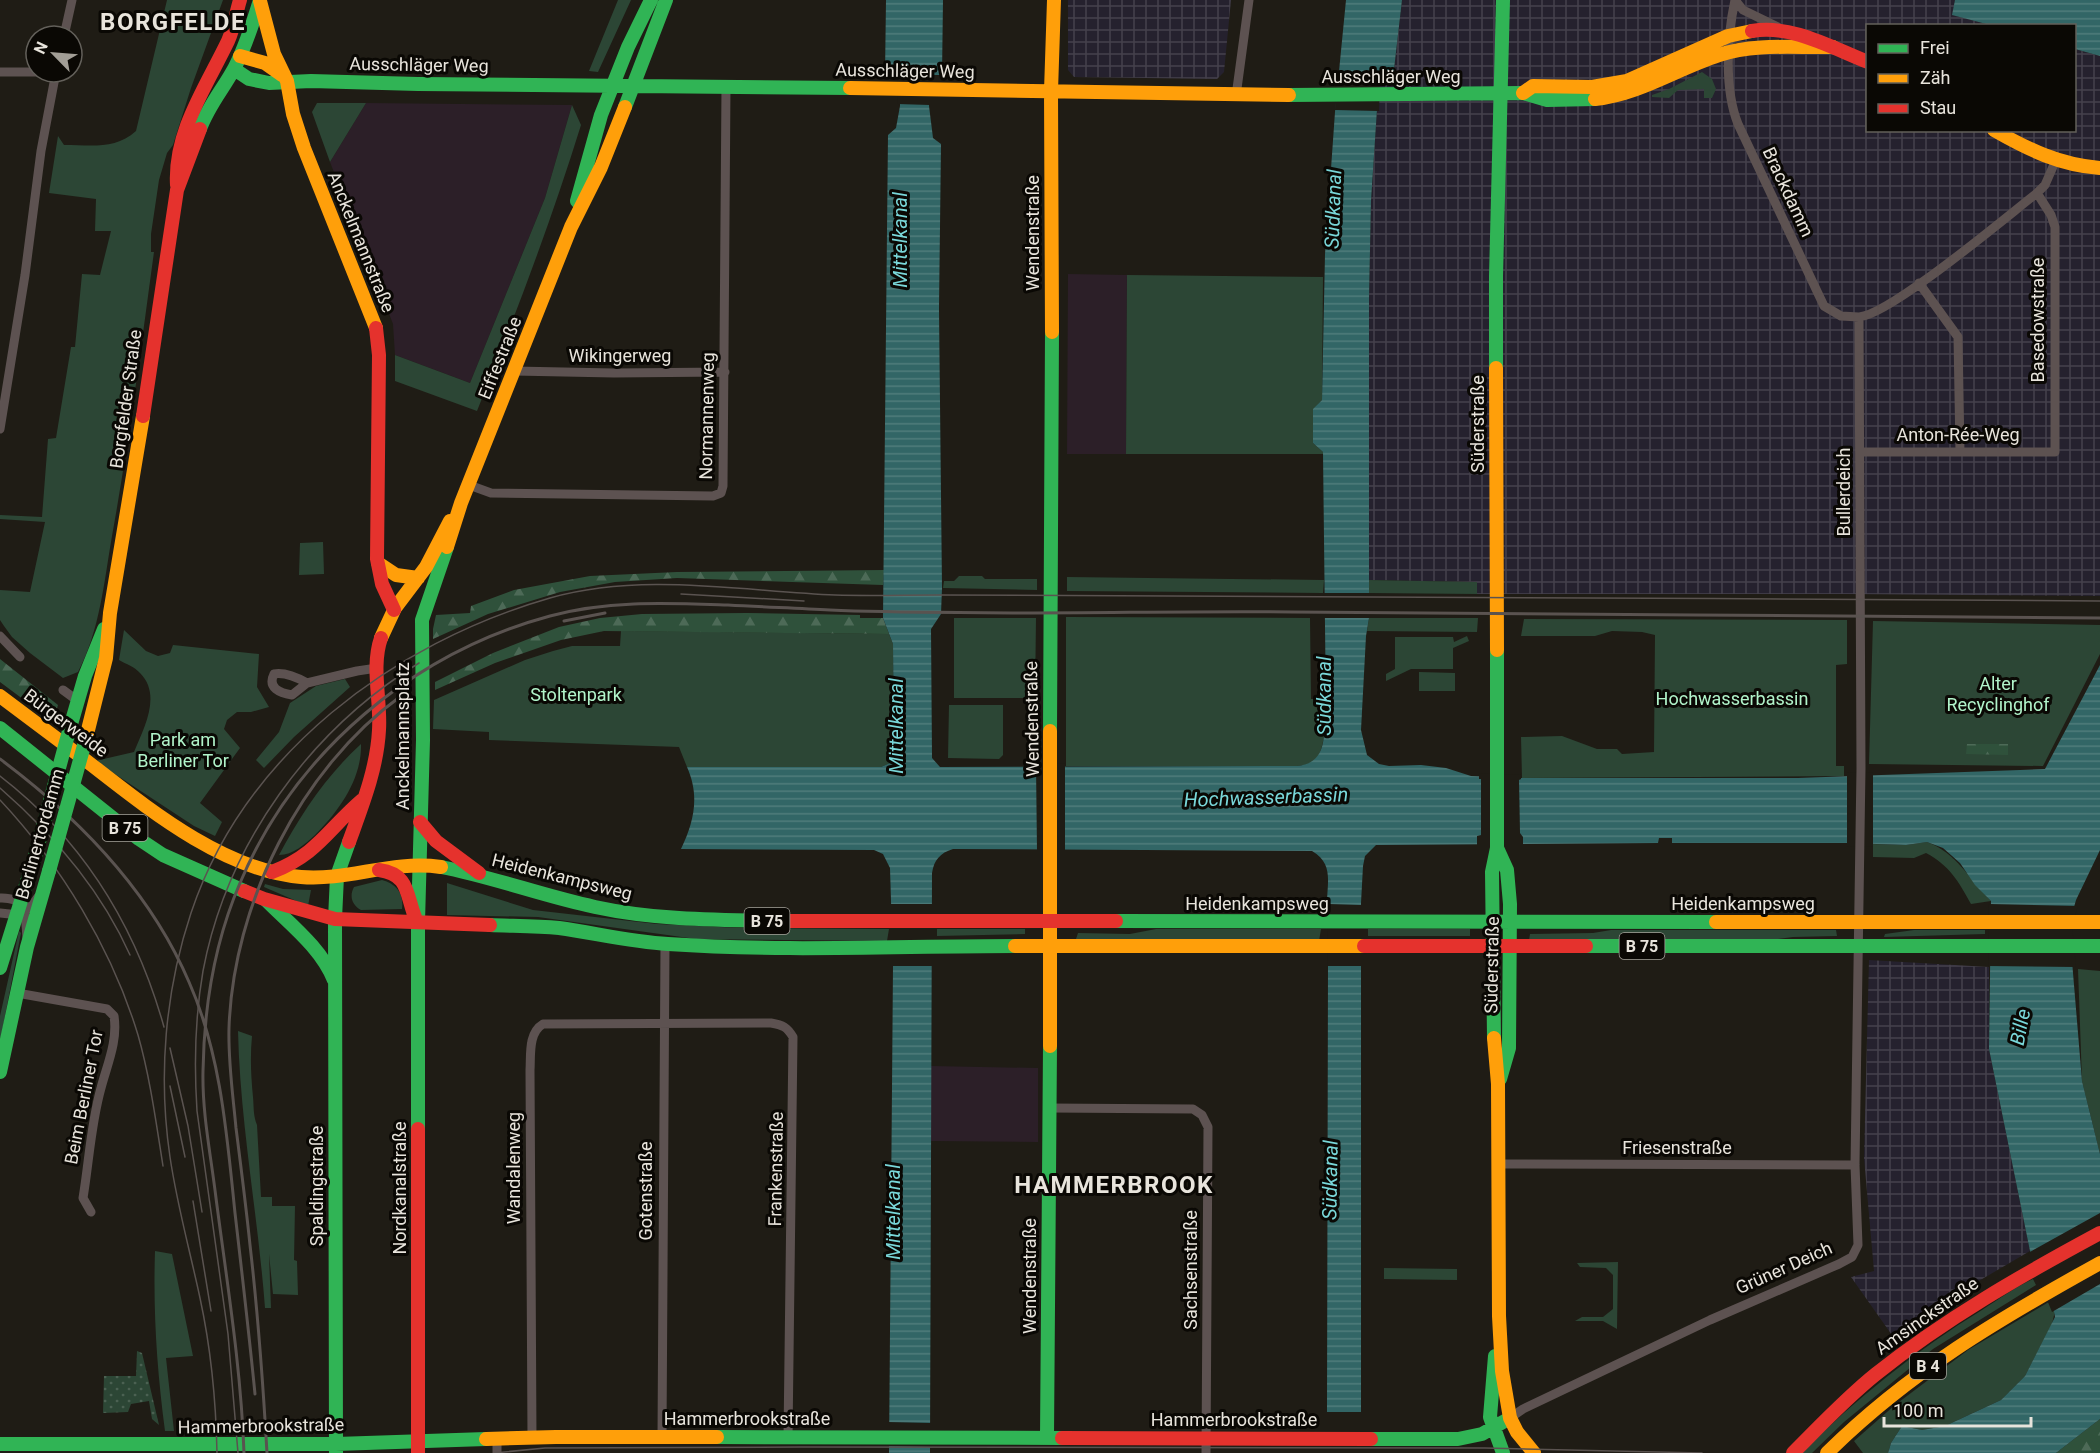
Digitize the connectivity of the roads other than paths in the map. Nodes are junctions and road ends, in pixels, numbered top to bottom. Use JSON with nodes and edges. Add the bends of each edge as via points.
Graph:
{"nodes":[{"id":1,"x":72,"y":0,"type":"edge"},
{"id":2,"x":240,"y":0,"type":"edge"},
{"id":3,"x":651,"y":0,"type":"edge"},
{"id":4,"x":666,"y":0,"type":"edge"},
{"id":5,"x":1054,"y":0,"type":"edge"},
{"id":6,"x":1249,"y":0,"type":"edge"},
{"id":7,"x":1503,"y":0,"type":"edge"},
{"id":8,"x":1735,"y":0,"type":"edge"},
{"id":9,"x":260,"y":1,"type":"edge"},
{"id":10,"x":67,"y":24,"type":"edge"},
{"id":11,"x":1785,"y":30,"type":"junction"},
{"id":12,"x":1728,"y":36,"type":"junction"},
{"id":13,"x":229,"y":38,"type":"junction"},
{"id":14,"x":1833,"y":47,"type":"junction"},
{"id":15,"x":1728,"y":52,"type":"junction"},
{"id":16,"x":1866,"y":61,"type":"edge"},
{"id":17,"x":236,"y":62,"type":"junction"},
{"id":18,"x":212,"y":68,"type":"junction"},
{"id":19,"x":0,"y":72,"type":"edge"},
{"id":20,"x":24,"y":72,"type":"edge"},
{"id":21,"x":286,"y":81,"type":"junction"},
{"id":22,"x":54,"y":84,"type":"edge"},
{"id":23,"x":612,"y":85,"type":"junction"},
{"id":24,"x":634,"y":85,"type":"junction"},
{"id":25,"x":726,"y":86,"type":"junction"},
{"id":26,"x":1051,"y":91,"type":"junction"},
{"id":27,"x":1523,"y":93,"type":"junction"},
{"id":28,"x":1499,"y":94,"type":"junction"},
{"id":29,"x":1236,"y":96,"type":"junction"},
{"id":30,"x":1998,"y":132,"type":"edge"},
{"id":31,"x":2055,"y":162,"type":"junction"},
{"id":32,"x":2100,"y":168,"type":"edge"},
{"id":33,"x":177,"y":190,"type":"junction"},
{"id":34,"x":2037,"y":193,"type":"junction"},
{"id":35,"x":571,"y":227,"type":"junction"},
{"id":36,"x":1919,"y":283,"type":"junction"},
{"id":37,"x":1859,"y":317,"type":"junction"},
{"id":38,"x":514,"y":370,"type":"junction"},
{"id":39,"x":725,"y":372,"type":"junction"},
{"id":40,"x":0,"y":429,"type":"edge"},
{"id":41,"x":1861,"y":452,"type":"junction"},
{"id":42,"x":1960,"y":452,"type":"junction"},
{"id":43,"x":2055,"y":452,"type":"joint"},
{"id":44,"x":469,"y":485,"type":"junction"},
{"id":45,"x":461,"y":503,"type":"junction"},
{"id":46,"x":378,"y":562,"type":"junction"},
{"id":47,"x":418,"y":578,"type":"junction"},
{"id":48,"x":425,"y":608,"type":"joint"},
{"id":49,"x":394,"y":610,"type":"junction"},
{"id":50,"x":110,"y":613,"type":"junction"},
{"id":51,"x":0,"y":636,"type":"edge"},
{"id":52,"x":21,"y":657,"type":"dead end"},
{"id":53,"x":376,"y":668,"type":"junction"},
{"id":54,"x":307,"y":683,"type":"dead end"},
{"id":55,"x":63,"y":690,"type":"dead end"},
{"id":56,"x":0,"y":696,"type":"edge"},
{"id":57,"x":78,"y":701,"type":"junction"},
{"id":58,"x":91,"y":720,"type":"joint"},
{"id":59,"x":0,"y":728,"type":"edge"},
{"id":60,"x":364,"y":798,"type":"junction"},
{"id":61,"x":420,"y":822,"type":"junction"},
{"id":62,"x":1497,"y":848,"type":"junction"},
{"id":63,"x":420,"y":864,"type":"junction"},
{"id":64,"x":372,"y":869,"type":"junction"},
{"id":65,"x":273,"y":872,"type":"junction"},
{"id":66,"x":337,"y":876,"type":"junction"},
{"id":67,"x":483,"y":876,"type":"junction"},
{"id":68,"x":43,"y":890,"type":"junction"},
{"id":69,"x":0,"y":898,"type":"edge"},
{"id":70,"x":264,"y":899,"type":"junction"},
{"id":71,"x":19,"y":910,"type":"junction"},
{"id":72,"x":0,"y":913,"type":"edge"},
{"id":73,"x":335,"y":919,"type":"junction"},
{"id":74,"x":1050,"y":921,"type":"junction"},
{"id":75,"x":418,"y":922,"type":"junction"},
{"id":76,"x":1493,"y":922,"type":"junction"},
{"id":77,"x":1510,"y":922,"type":"junction"},
{"id":78,"x":1859,"y":922,"type":"junction"},
{"id":79,"x":2093,"y":922,"type":"edge"},
{"id":80,"x":665,"y":944,"type":"junction"},
{"id":81,"x":1050,"y":946,"type":"junction"},
{"id":82,"x":1494,"y":946,"type":"junction"},
{"id":83,"x":1510,"y":946,"type":"junction"},
{"id":84,"x":1859,"y":946,"type":"junction"},
{"id":85,"x":2100,"y":946,"type":"edge"},
{"id":86,"x":27,"y":947,"type":"junction"},
{"id":87,"x":0,"y":968,"type":"edge"},
{"id":88,"x":335,"y":985,"type":"junction"},
{"id":89,"x":17,"y":993,"type":"junction"},
{"id":90,"x":664,"y":1024,"type":"junction"},
{"id":91,"x":0,"y":1072,"type":"edge"},
{"id":92,"x":1498,"y":1084,"type":"junction"},
{"id":93,"x":1049,"y":1108,"type":"junction"},
{"id":94,"x":1498,"y":1164,"type":"junction"},
{"id":95,"x":1855,"y":1165,"type":"junction"},
{"id":96,"x":91,"y":1212,"type":"dead end"},
{"id":97,"x":2100,"y":1233,"type":"edge"},
{"id":98,"x":2100,"y":1263,"type":"edge"},
{"id":99,"x":1499,"y":1316,"type":"junction"},
{"id":100,"x":1510,"y":1418,"type":"junction"},
{"id":101,"x":1493,"y":1428,"type":"junction"},
{"id":102,"x":662,"y":1437,"type":"junction"},
{"id":103,"x":788,"y":1437,"type":"junction"},
{"id":104,"x":1047,"y":1437,"type":"junction"},
{"id":105,"x":532,"y":1438,"type":"junction"},
{"id":106,"x":1207,"y":1438,"type":"junction"},
{"id":107,"x":497,"y":1439,"type":"junction"},
{"id":108,"x":0,"y":1444,"type":"edge"},
{"id":109,"x":418,"y":1447,"type":"edge"},
{"id":110,"x":336,"y":1448,"type":"edge"},
{"id":111,"x":194,"y":1449,"type":"edge"},
{"id":112,"x":497,"y":1453,"type":"edge"},
{"id":113,"x":1206,"y":1453,"type":"edge"},
{"id":114,"x":1503,"y":1453,"type":"edge"},
{"id":115,"x":1534,"y":1453,"type":"edge"},
{"id":116,"x":1793,"y":1453,"type":"edge"},
{"id":117,"x":1827,"y":1453,"type":"edge"}],
"edges":[{"from":1,"to":10,"type":"street"},
{"from":2,"to":13,"type":"main road","name":"Borgfelder Straße"},
{"from":3,"to":23,"type":"main road","name":"Eiffestraße"},
{"from":4,"to":24,"type":"main road","name":"Eiffestraße"},
{"from":5,"to":26,"type":"main road","name":"Wendenstraße"},
{"from":6,"to":29,"type":"street"},
{"from":7,"to":28,"type":"main road","name":"Süderstraße"},
{"from":8,"to":11,"type":"street","via":[[1750,14]]},
{"from":8,"to":12,"type":"street","name":"Brackdamm"},
{"from":9,"to":17,"type":"main road","name":"Borgfelder Straße","via":[[247,43]]},
{"from":9,"to":21,"type":"main road","name":"Anckelmannstraße","via":[[274,54]]},
{"from":11,"to":12,"type":"main road","name":"Ausschläger Weg","via":[[1755,30]]},
{"from":11,"to":14,"type":"main road","name":"Ausschläger Weg"},
{"from":12,"to":15,"type":"street","name":"Brackdamm"},
{"from":12,"to":27,"type":"main road","name":"Ausschläger Weg","via":[[1627,81],[1592,87],[1533,86]]},
{"from":13,"to":17,"type":"main road"},
{"from":13,"to":18,"type":"main road","name":"Borgfelder Straße"},
{"from":14,"to":15,"type":"main road","name":"Ausschläger Weg","via":[[1753,47]]},
{"from":14,"to":16,"type":"main road","name":"Ausschläger Weg"},
{"from":15,"to":27,"type":"main road","name":"Ausschläger Weg","via":[[1609,98],[1534,99]]},
{"from":15,"to":37,"type":"street","name":"Brackdamm","via":[[1738,124],[1824,306],[1841,316]]},
{"from":17,"to":18,"type":"main road"},
{"from":17,"to":21,"type":"main road","via":[[265,63]]},
{"from":17,"to":21,"type":"main road","name":"Ausschläger Weg","via":[[244,76],[257,81]]},
{"from":17,"to":33,"type":"main road","name":"Borgfelder Straße","via":[[204,118]]},
{"from":18,"to":33,"type":"main road","name":"Borgfelder Straße","via":[[184,136],[176,164]]},
{"from":19,"to":20,"type":"street"},
{"from":21,"to":23,"type":"main road","name":"Ausschläger Weg"},
{"from":21,"to":46,"type":"main road","name":"Anckelmannstraße","via":[[304,148],[375,324],[379,356]]},
{"from":22,"to":40,"type":"street","via":[[40,151]]},
{"from":23,"to":24,"type":"main road","name":"Ausschläger Weg"},
{"from":23,"to":35,"type":"main road","name":"Eiffestraße","via":[[592,140]]},
{"from":24,"to":25,"type":"main road","name":"Ausschläger Weg"},
{"from":24,"to":35,"type":"main road","name":"Eiffestraße","via":[[601,167]]},
{"from":25,"to":26,"type":"main road","name":"Ausschläger Weg"},
{"from":25,"to":39,"type":"street","name":"Normannenweg"},
{"from":26,"to":29,"type":"main road","name":"Ausschläger Weg"},
{"from":26,"to":74,"type":"main road","name":"Wendenstraße"},
{"from":27,"to":28,"type":"main road","name":"Ausschläger Weg"},
{"from":28,"to":29,"type":"main road","name":"Ausschläger Weg"},
{"from":28,"to":62,"type":"main road","name":"Süderstraße","via":[[1495,431]]},
{"from":30,"to":31,"type":"main road"},
{"from":31,"to":32,"type":"main road"},
{"from":31,"to":34,"type":"street"},
{"from":33,"to":50,"type":"main road","name":"Borgfelder Straße"},
{"from":34,"to":36,"type":"street"},
{"from":34,"to":43,"type":"street","name":"Basedowstraße","via":[[2055,227]]},
{"from":35,"to":38,"type":"main road","name":"Eiffestraße"},
{"from":36,"to":37,"type":"street","via":[[1871,315]]},
{"from":36,"to":42,"type":"street","via":[[1958,337]]},
{"from":37,"to":41,"type":"street","name":"Bullerdeich"},
{"from":38,"to":39,"type":"street","name":"Wikingerweg"},
{"from":38,"to":44,"type":"main road","name":"Eiffestraße"},
{"from":39,"to":44,"type":"street","name":"Normannenweg","via":[[721,493],[491,493]]},
{"from":41,"to":42,"type":"street","name":"Anton-Rée-Weg"},
{"from":41,"to":78,"type":"street","name":"Bullerdeich"},
{"from":42,"to":43,"type":"street","name":"Anton-Rée-Weg"},
{"from":44,"to":45,"type":"main road","name":"Eiffestraße"},
{"from":45,"to":47,"type":"main road","name":"Eiffestraße"},
{"from":45,"to":48,"type":"main road","name":"Eiffestraße"},
{"from":46,"to":47,"type":"main road","via":[[400,577]]},
{"from":46,"to":49,"type":"main road","name":"Anckelmannstraße","via":[[384,590]]},
{"from":47,"to":49,"type":"main road","name":"Eiffestraße"},
{"from":48,"to":61,"type":"main road","name":"Anckelmannsplatz","via":[[420,634]]},
{"from":49,"to":53,"type":"main road","name":"Eiffestraße","via":[[380,641]]},
{"from":50,"to":57,"type":"main road","name":"Borgfelder Straße"},
{"from":50,"to":58,"type":"main road","name":"Borgfelder Straße","via":[[106,658]]},
{"from":51,"to":52,"type":"street"},
{"from":53,"to":54,"type":"street"},
{"from":53,"to":60,"type":"main road","name":"Anckelmannsplatz","via":[[379,730]]},
{"from":55,"to":57,"type":"street"},
{"from":56,"to":65,"type":"main road","name":"Bürgerweide","number":"B 75","via":[[198,841]]},
{"from":57,"to":71,"type":"main road","name":"Berlinertordamm","bridge":true},
{"from":58,"to":68,"type":"main road","name":"Berlinertordamm","bridge":true},
{"from":59,"to":70,"type":"main road","number":"B 75","via":[[146,844],[190,869]]},
{"from":60,"to":65,"type":"main road","via":[[311,852]]},
{"from":60,"to":66,"type":"main road","name":"Anckelmannsplatz"},
{"from":61,"to":63,"type":"main road","name":"Anckelmannsplatz"},
{"from":61,"to":67,"type":"main road","via":[[436,841]]},
{"from":62,"to":76,"type":"main road","name":"Süderstraße","via":[[1492,872]]},
{"from":62,"to":77,"type":"main road","name":"Süderstraße","via":[[1507,870]]},
{"from":63,"to":64,"type":"main road","number":"B 75"},
{"from":63,"to":67,"type":"main road","name":"Heidenkampsweg","number":"B 75"},
{"from":63,"to":75,"type":"main road","name":"Anckelmannsplatz"},
{"from":64,"to":66,"type":"main road","number":"B 75"},
{"from":64,"to":75,"type":"main road","via":[[392,872],[403,881]]},
{"from":65,"to":66,"type":"main road","name":"Bürgerweide","number":"B 75","via":[[308,878]]},
{"from":66,"to":73,"type":"main road","name":"Anckelmannsplatz"},
{"from":67,"to":74,"type":"main road","name":"Heidenkampsweg","number":"B 75","via":[[560,899],[685,919]]},
{"from":68,"to":71,"type":"street","via":[[31,907]]},
{"from":68,"to":86,"type":"main road","name":"Berlinertordamm"},
{"from":69,"to":71,"type":"street","via":[[10,898]]},
{"from":70,"to":73,"type":"main road","number":"B 75"},
{"from":70,"to":88,"type":"main road","via":[[329,968]]},
{"from":71,"to":72,"type":"street"},
{"from":71,"to":86,"type":"street"},
{"from":71,"to":87,"type":"main road","name":"Berlinertordamm"},
{"from":73,"to":75,"type":"main road","number":"B 75"},
{"from":73,"to":88,"type":"main road","name":"Spaldingstraße"},
{"from":74,"to":76,"type":"main road","name":"Heidenkampsweg","number":"B 75"},
{"from":74,"to":81,"type":"main road","name":"Wendenstraße"},
{"from":75,"to":80,"type":"main road","number":"B 75","via":[[557,928]]},
{"from":75,"to":109,"type":"main road","name":"Nordkanalstraße"},
{"from":76,"to":77,"type":"main road","name":"Heidenkampsweg","number":"B 75"},
{"from":76,"to":82,"type":"main road","name":"Süderstraße"},
{"from":77,"to":78,"type":"main road","name":"Heidenkampsweg","number":"B 75"},
{"from":77,"to":83,"type":"main road","name":"Süderstraße"},
{"from":78,"to":79,"type":"main road","name":"Heidenkampsweg","number":"B 75"},
{"from":78,"to":84,"type":"street","name":"Grüner Deich"},
{"from":80,"to":81,"type":"main road","number":"B 75","via":[[766,949]]},
{"from":80,"to":90,"type":"street","name":"Gotenstraße"},
{"from":81,"to":82,"type":"main road","number":"B 75"},
{"from":81,"to":93,"type":"main road","name":"Wendenstraße"},
{"from":82,"to":83,"type":"main road","number":"B 75"},
{"from":82,"to":92,"type":"main road","name":"Süderstraße"},
{"from":83,"to":84,"type":"main road","number":"B 75"},
{"from":83,"to":92,"type":"main road","name":"Süderstraße","via":[[1509,1048]]},
{"from":84,"to":85,"type":"main road","number":"B 75"},
{"from":84,"to":95,"type":"street","name":"Grüner Deich"},
{"from":86,"to":89,"type":"main road","name":"Berlinertordamm"},
{"from":88,"to":110,"type":"main road","name":"Spaldingstraße"},
{"from":89,"to":91,"type":"main road","name":"Berlinertordamm"},
{"from":89,"to":96,"type":"street","name":"Beim Berliner Tor","via":[[107,1009],[114,1014],[110,1062],[99,1097],[83,1198]]},
{"from":90,"to":102,"type":"street","name":"Gotenstraße"},
{"from":90,"to":103,"type":"street","name":"Frankenstraße","via":[[782,1024],[794,1037]]},
{"from":90,"to":105,"type":"street","name":"Wandalenweg","via":[[543,1024],[532,1036]]},
{"from":92,"to":94,"type":"main road","name":"Süderstraße"},
{"from":93,"to":104,"type":"main road","name":"Wendenstraße"},
{"from":93,"to":106,"type":"street","name":"Sachsenstraße","via":[[1193,1109],[1202,1115],[1208,1127]]},
{"from":94,"to":95,"type":"street","name":"Friesenstraße"},
{"from":94,"to":99,"type":"main road","name":"Süderstraße"},
{"from":95,"to":100,"type":"street","name":"Grüner Deich","via":[[1858,1245],[1852,1257],[1523,1408]]},
{"from":97,"to":116,"type":"main road","name":"Amsinckstraße","number":"B 4","via":[[1944,1324],[1893,1361]]},
{"from":98,"to":117,"type":"main road","number":"B 4","via":[[1919,1372]]},
{"from":99,"to":100,"type":"main road","name":"Süderstraße"},
{"from":99,"to":101,"type":"main road","name":"Süderstraße","via":[[1490,1403]]},
{"from":100,"to":101,"type":"main road","name":"Grüner Deich"},
{"from":100,"to":115,"type":"main road","name":"Süderstraße"},
{"from":101,"to":106,"type":"main road","name":"Hammerbrookstraße","via":[[1458,1439]]},
{"from":101,"to":114,"type":"main road","name":"Süderstraße"},
{"from":102,"to":103,"type":"main road","name":"Hammerbrookstraße"},
{"from":102,"to":105,"type":"main road","name":"Hammerbrookstraße"},
{"from":103,"to":104,"type":"main road","name":"Hammerbrookstraße"},
{"from":104,"to":106,"type":"main road","name":"Hammerbrookstraße"},
{"from":105,"to":107,"type":"main road","name":"Hammerbrookstraße"},
{"from":106,"to":113,"type":"street","name":"Sachsenstraße"},
{"from":107,"to":109,"type":"main road","name":"Hammerbrookstraße"},
{"from":107,"to":112,"type":"street"},
{"from":108,"to":111,"type":"main road","name":"Hammerbrookstraße"},
{"from":109,"to":110,"type":"main road","name":"Hammerbrookstraße"},
{"from":110,"to":111,"type":"main road","name":"Hammerbrookstraße"}]}
